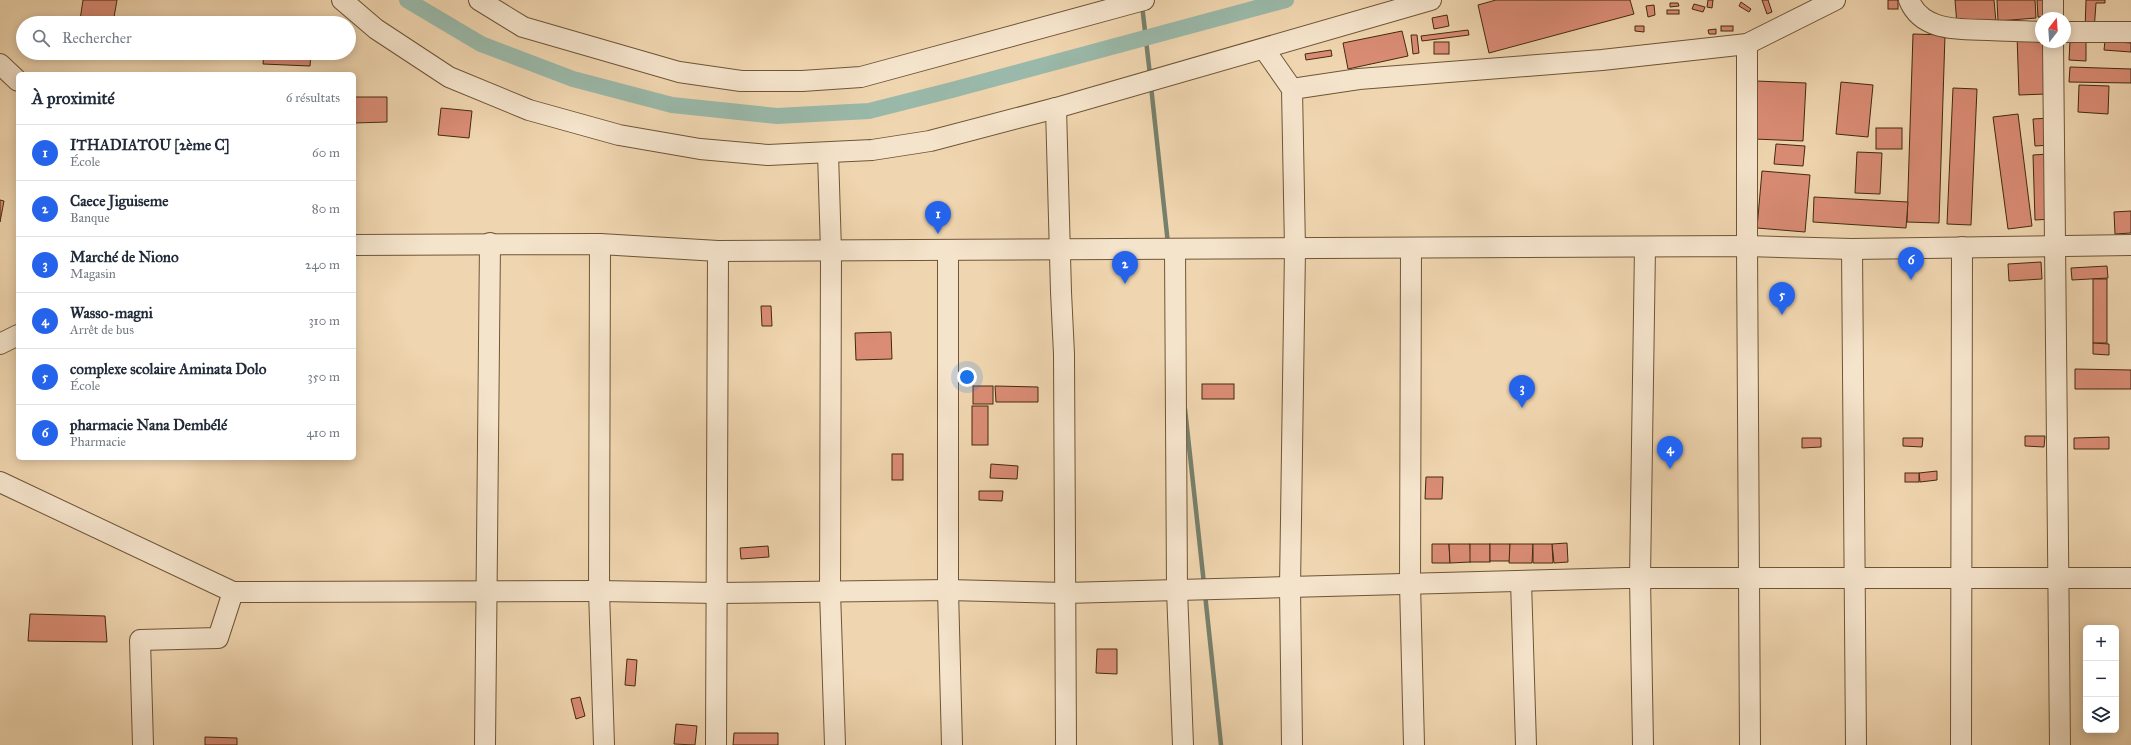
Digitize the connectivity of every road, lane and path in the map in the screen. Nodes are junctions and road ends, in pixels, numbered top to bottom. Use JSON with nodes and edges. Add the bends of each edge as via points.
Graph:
{"nodes":[{"id":1,"x":342,"y":0,"type":"edge"},
{"id":2,"x":479,"y":0,"type":"edge"},
{"id":3,"x":1144,"y":0,"type":"edge"},
{"id":4,"x":1430,"y":0,"type":"edge"},
{"id":5,"x":1835,"y":0,"type":"edge"},
{"id":6,"x":1909,"y":0,"type":"edge"},
{"id":7,"x":2053,"y":0,"type":"edge"},
{"id":8,"x":2053,"y":12,"type":"edge"},
{"id":9,"x":2035,"y":32,"type":"edge"},
{"id":10,"x":2071,"y":32,"type":"edge"},
{"id":11,"x":2131,"y":32,"type":"edge"},
{"id":12,"x":1747,"y":44,"type":"junction"},
{"id":13,"x":2053,"y":48,"type":"edge"},
{"id":14,"x":1264,"y":49,"type":"junction"},
{"id":15,"x":0,"y":64,"type":"edge"},
{"id":16,"x":16,"y":79,"type":"edge"},
{"id":17,"x":1292,"y":89,"type":"junction"},
{"id":18,"x":1056,"y":108,"type":"junction"},
{"id":19,"x":828,"y":153,"type":"junction"},
{"id":20,"x":490,"y":243,"type":"junction"},
{"id":21,"x":600,"y":244,"type":"junction"},
{"id":22,"x":356,"y":245,"type":"edge"},
{"id":23,"x":2131,"y":245,"type":"edge"},
{"id":24,"x":1746,"y":246,"type":"junction"},
{"id":25,"x":2056,"y":246,"type":"junction"},
{"id":26,"x":1644,"y":247,"type":"junction"},
{"id":27,"x":1962,"y":247,"type":"junction"},
{"id":28,"x":1060,"y":248,"type":"junction"},
{"id":29,"x":1410,"y":248,"type":"junction"},
{"id":30,"x":1175,"y":249,"type":"junction"},
{"id":31,"x":1295,"y":249,"type":"junction"},
{"id":32,"x":1852,"y":249,"type":"junction"},
{"id":33,"x":948,"y":250,"type":"junction"},
{"id":34,"x":718,"y":251,"type":"junction"},
{"id":35,"x":831,"y":251,"type":"junction"},
{"id":36,"x":16,"y":336,"type":"edge"},
{"id":37,"x":0,"y":344,"type":"edge"},
{"id":38,"x":0,"y":482,"type":"edge"},
{"id":39,"x":1640,"y":578,"type":"junction"},
{"id":40,"x":1748,"y":578,"type":"junction"},
{"id":41,"x":1854,"y":578,"type":"junction"},
{"id":42,"x":1962,"y":578,"type":"junction"},
{"id":43,"x":2059,"y":578,"type":"junction"},
{"id":44,"x":2131,"y":578,"type":"edge"},
{"id":45,"x":1521,"y":581,"type":"junction"},
{"id":46,"x":1410,"y":584,"type":"junction"},
{"id":47,"x":1290,"y":587,"type":"junction"},
{"id":48,"x":830,"y":590,"type":"junction"},
{"id":49,"x":948,"y":590,"type":"junction"},
{"id":50,"x":1178,"y":590,"type":"junction"},
{"id":51,"x":599,"y":591,"type":"junction"},
{"id":52,"x":233,"y":592,"type":"junction"},
{"id":53,"x":486,"y":592,"type":"junction"},
{"id":54,"x":717,"y":593,"type":"junction"},
{"id":55,"x":1065,"y":593,"type":"junction"},
{"id":56,"x":143,"y":745,"type":"edge"},
{"id":57,"x":485,"y":745,"type":"edge"},
{"id":58,"x":604,"y":745,"type":"edge"},
{"id":59,"x":716,"y":745,"type":"edge"},
{"id":60,"x":835,"y":745,"type":"edge"},
{"id":61,"x":952,"y":745,"type":"edge"},
{"id":62,"x":1066,"y":745,"type":"edge"},
{"id":63,"x":1183,"y":745,"type":"edge"},
{"id":64,"x":1292,"y":745,"type":"edge"},
{"id":65,"x":1414,"y":745,"type":"edge"},
{"id":66,"x":1526,"y":745,"type":"edge"},
{"id":67,"x":1643,"y":745,"type":"edge"},
{"id":68,"x":1750,"y":745,"type":"edge"},
{"id":69,"x":1856,"y":745,"type":"edge"},
{"id":70,"x":1961,"y":745,"type":"edge"},
{"id":71,"x":2060,"y":745,"type":"edge"}],
"edges":[{"from":1,"to":19,"type":"street","via":[[376,29],[449,77],[529,110],[619,135],[700,149],[768,155]]},
{"from":2,"to":3,"type":"street","via":[[523,27],[679,72],[741,81],[802,81],[861,77]]},
{"from":4,"to":14,"type":"street"},
{"from":5,"to":12,"type":"street"},
{"from":6,"to":9,"type":"street","via":[[1913,9],[1928,22],[1949,29]]},
{"from":7,"to":8,"type":"street"},
{"from":10,"to":11,"type":"street"},
{"from":12,"to":17,"type":"street","via":[[1602,60],[1359,79]]},
{"from":12,"to":24,"type":"street"},
{"from":13,"to":25,"type":"street"},
{"from":14,"to":17,"type":"street"},
{"from":14,"to":18,"type":"street"},
{"from":15,"to":16,"type":"street"},
{"from":17,"to":31,"type":"street"},
{"from":18,"to":19,"type":"street","via":[[930,141],[872,150]]},
{"from":18,"to":28,"type":"street"},
{"from":19,"to":35,"type":"street"},
{"from":20,"to":21,"type":"street"},
{"from":20,"to":22,"type":"street"},
{"from":20,"to":53,"type":"street"},
{"from":21,"to":34,"type":"street"},
{"from":21,"to":51,"type":"street"},
{"from":23,"to":25,"type":"street"},
{"from":24,"to":26,"type":"street"},
{"from":24,"to":32,"type":"street"},
{"from":24,"to":40,"type":"street"},
{"from":25,"to":27,"type":"street"},
{"from":25,"to":43,"type":"street"},
{"from":26,"to":29,"type":"street"},
{"from":26,"to":39,"type":"street"},
{"from":27,"to":32,"type":"street"},
{"from":27,"to":42,"type":"street"},
{"from":28,"to":30,"type":"street"},
{"from":28,"to":33,"type":"street"},
{"from":28,"to":55,"type":"street","via":[[1064,354]]},
{"from":29,"to":31,"type":"street"},
{"from":29,"to":46,"type":"street"},
{"from":30,"to":31,"type":"street"},
{"from":30,"to":50,"type":"street"},
{"from":31,"to":47,"type":"street"},
{"from":32,"to":41,"type":"street"},
{"from":33,"to":35,"type":"street"},
{"from":33,"to":49,"type":"street"},
{"from":34,"to":35,"type":"street"},
{"from":34,"to":54,"type":"street"},
{"from":35,"to":48,"type":"street"},
{"from":36,"to":37,"type":"street"},
{"from":38,"to":52,"type":"street"},
{"from":39,"to":40,"type":"street"},
{"from":39,"to":45,"type":"street"},
{"from":39,"to":67,"type":"street"},
{"from":40,"to":41,"type":"street"},
{"from":40,"to":68,"type":"street"},
{"from":41,"to":42,"type":"street"},
{"from":41,"to":69,"type":"street"},
{"from":42,"to":43,"type":"street"},
{"from":42,"to":70,"type":"street"},
{"from":43,"to":44,"type":"street"},
{"from":43,"to":71,"type":"street"},
{"from":45,"to":46,"type":"street"},
{"from":45,"to":66,"type":"street"},
{"from":46,"to":47,"type":"street"},
{"from":46,"to":65,"type":"street"},
{"from":47,"to":50,"type":"street"},
{"from":47,"to":64,"type":"street"},
{"from":48,"to":49,"type":"street"},
{"from":48,"to":54,"type":"street"},
{"from":48,"to":60,"type":"street"},
{"from":49,"to":55,"type":"street"},
{"from":49,"to":61,"type":"street"},
{"from":50,"to":55,"type":"street"},
{"from":50,"to":63,"type":"street"},
{"from":51,"to":53,"type":"street"},
{"from":51,"to":54,"type":"street"},
{"from":51,"to":58,"type":"street"},
{"from":52,"to":53,"type":"street"},
{"from":52,"to":56,"type":"street","via":[[218,638],[140,640]]},
{"from":53,"to":57,"type":"street"},
{"from":54,"to":59,"type":"street"},
{"from":55,"to":62,"type":"street"}]}
